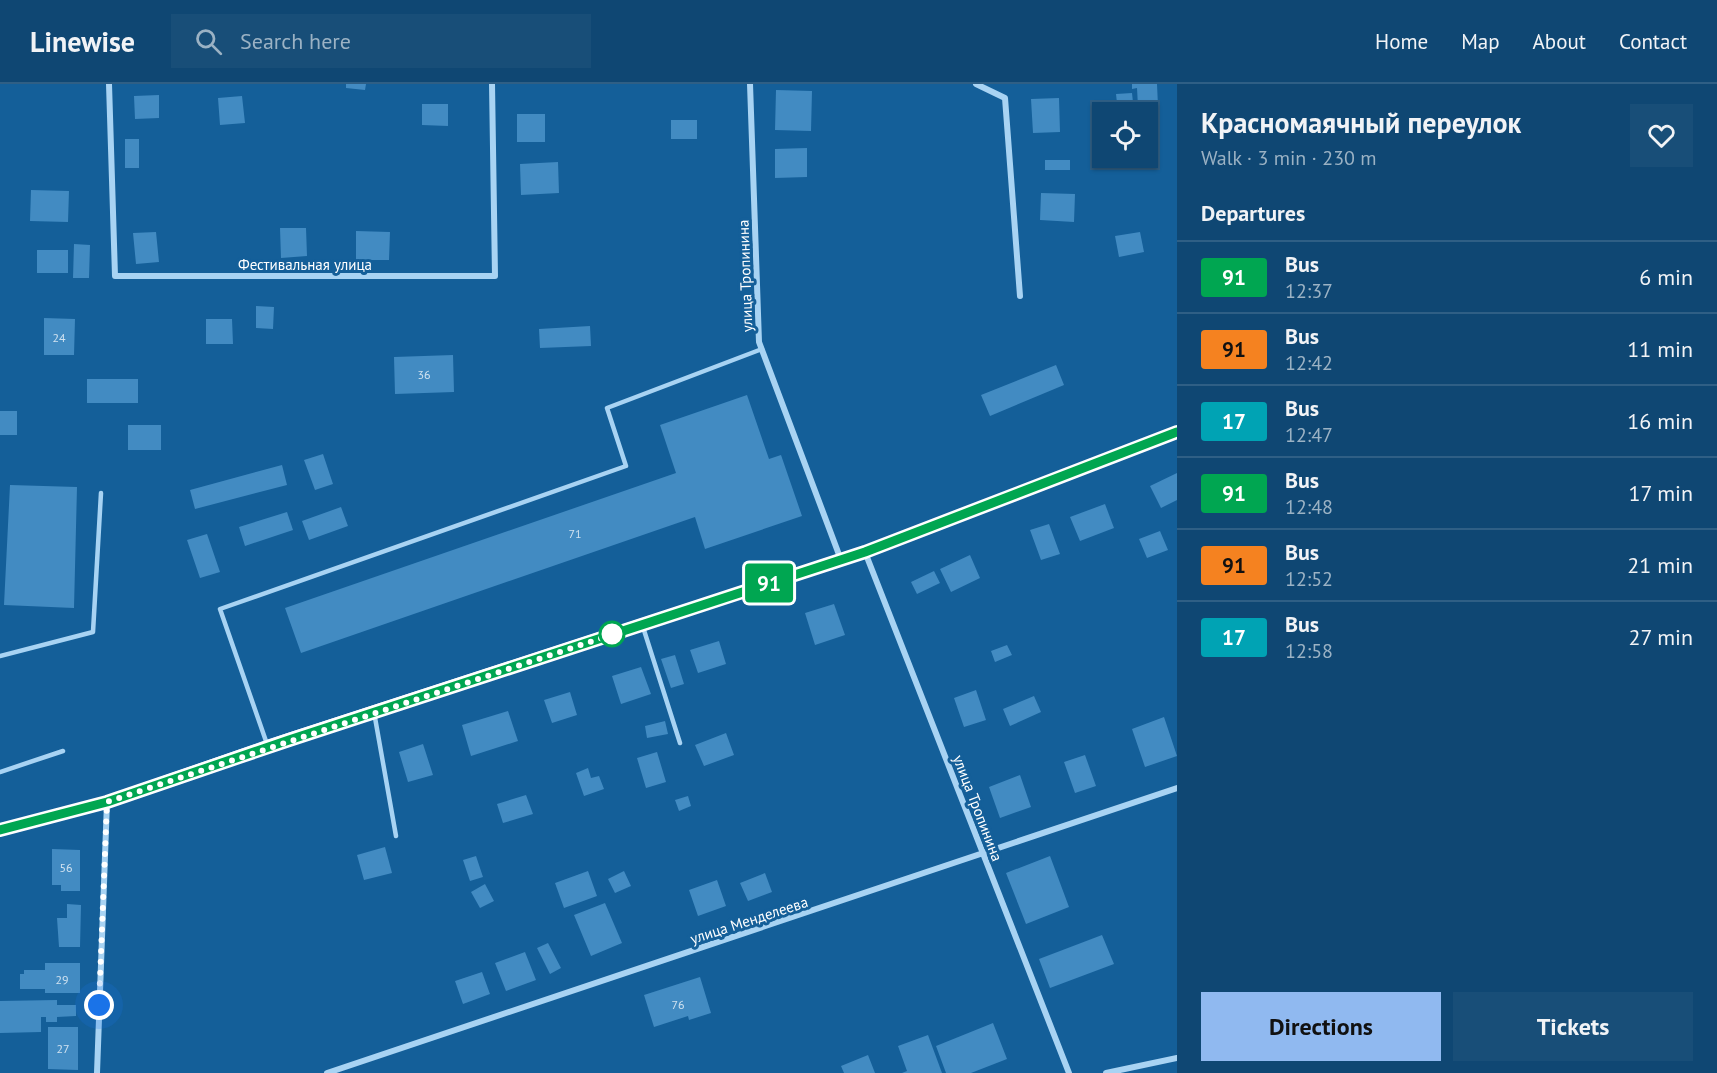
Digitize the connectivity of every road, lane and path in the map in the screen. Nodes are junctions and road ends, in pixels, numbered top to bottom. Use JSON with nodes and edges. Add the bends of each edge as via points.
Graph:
{"nodes":[{"id":1,"x":109,"y":84,"type":"edge"},
{"id":2,"x":492,"y":84,"type":"edge"},
{"id":3,"x":750,"y":84,"type":"edge"},
{"id":4,"x":976,"y":84,"type":"edge"},
{"id":5,"x":1020,"y":296,"type":"dead end"},
{"id":6,"x":762,"y":349,"type":"junction"},
{"id":7,"x":1177,"y":432,"type":"edge"},
{"id":8,"x":100,"y":493,"type":"dead end"},
{"id":9,"x":865,"y":552,"type":"junction"},
{"id":10,"x":841,"y":560,"type":"junction"},
{"id":11,"x":642,"y":624,"type":"junction"},
{"id":12,"x":0,"y":656,"type":"edge"},
{"id":13,"x":374,"y":712,"type":"junction"},
{"id":14,"x":680,"y":743,"type":"dead end"},
{"id":15,"x":267,"y":747,"type":"junction"},
{"id":16,"x":63,"y":751,"type":"dead end"},
{"id":17,"x":0,"y":772,"type":"edge"},
{"id":18,"x":1177,"y":788,"type":"edge"},
{"id":19,"x":107,"y":802,"type":"junction"},
{"id":20,"x":0,"y":830,"type":"edge"},
{"id":21,"x":396,"y":836,"type":"dead end"},
{"id":22,"x":984,"y":855,"type":"junction"},
{"id":23,"x":1177,"y":1058,"type":"edge"},
{"id":24,"x":97,"y":1073,"type":"edge"},
{"id":25,"x":327,"y":1073,"type":"edge"},
{"id":26,"x":1069,"y":1073,"type":"edge"},
{"id":27,"x":1106,"y":1073,"type":"edge"}],
"edges":[{"from":1,"to":2,"type":"street","name":"Фестивальная улица","via":[[115,276],[495,276]]},
{"from":3,"to":6,"type":"street","name":"улица Тропинина"},
{"from":4,"to":5,"type":"street","via":[[1005,98]]},
{"from":6,"to":10,"type":"street","name":"улица Тропинина"},
{"from":6,"to":15,"type":"lane","via":[[607,408],[626,466],[220,609]]},
{"from":7,"to":9,"type":"main road"},
{"from":8,"to":12,"type":"lane","via":[[93,632]]},
{"from":9,"to":10,"type":"main road"},
{"from":9,"to":22,"type":"street","name":"улица Тропинина"},
{"from":10,"to":11,"type":"main road"},
{"from":11,"to":13,"type":"main road"},
{"from":11,"to":14,"type":"lane"},
{"from":13,"to":15,"type":"main road"},
{"from":13,"to":21,"type":"lane"},
{"from":15,"to":19,"type":"main road"},
{"from":16,"to":17,"type":"lane"},
{"from":18,"to":22,"type":"street","name":"улица Менделеева"},
{"from":19,"to":20,"type":"main road"},
{"from":19,"to":24,"type":"street"},
{"from":22,"to":25,"type":"street","name":"улица Менделеева"},
{"from":22,"to":26,"type":"street","name":"улица Тропинина"},
{"from":23,"to":27,"type":"street"}]}
